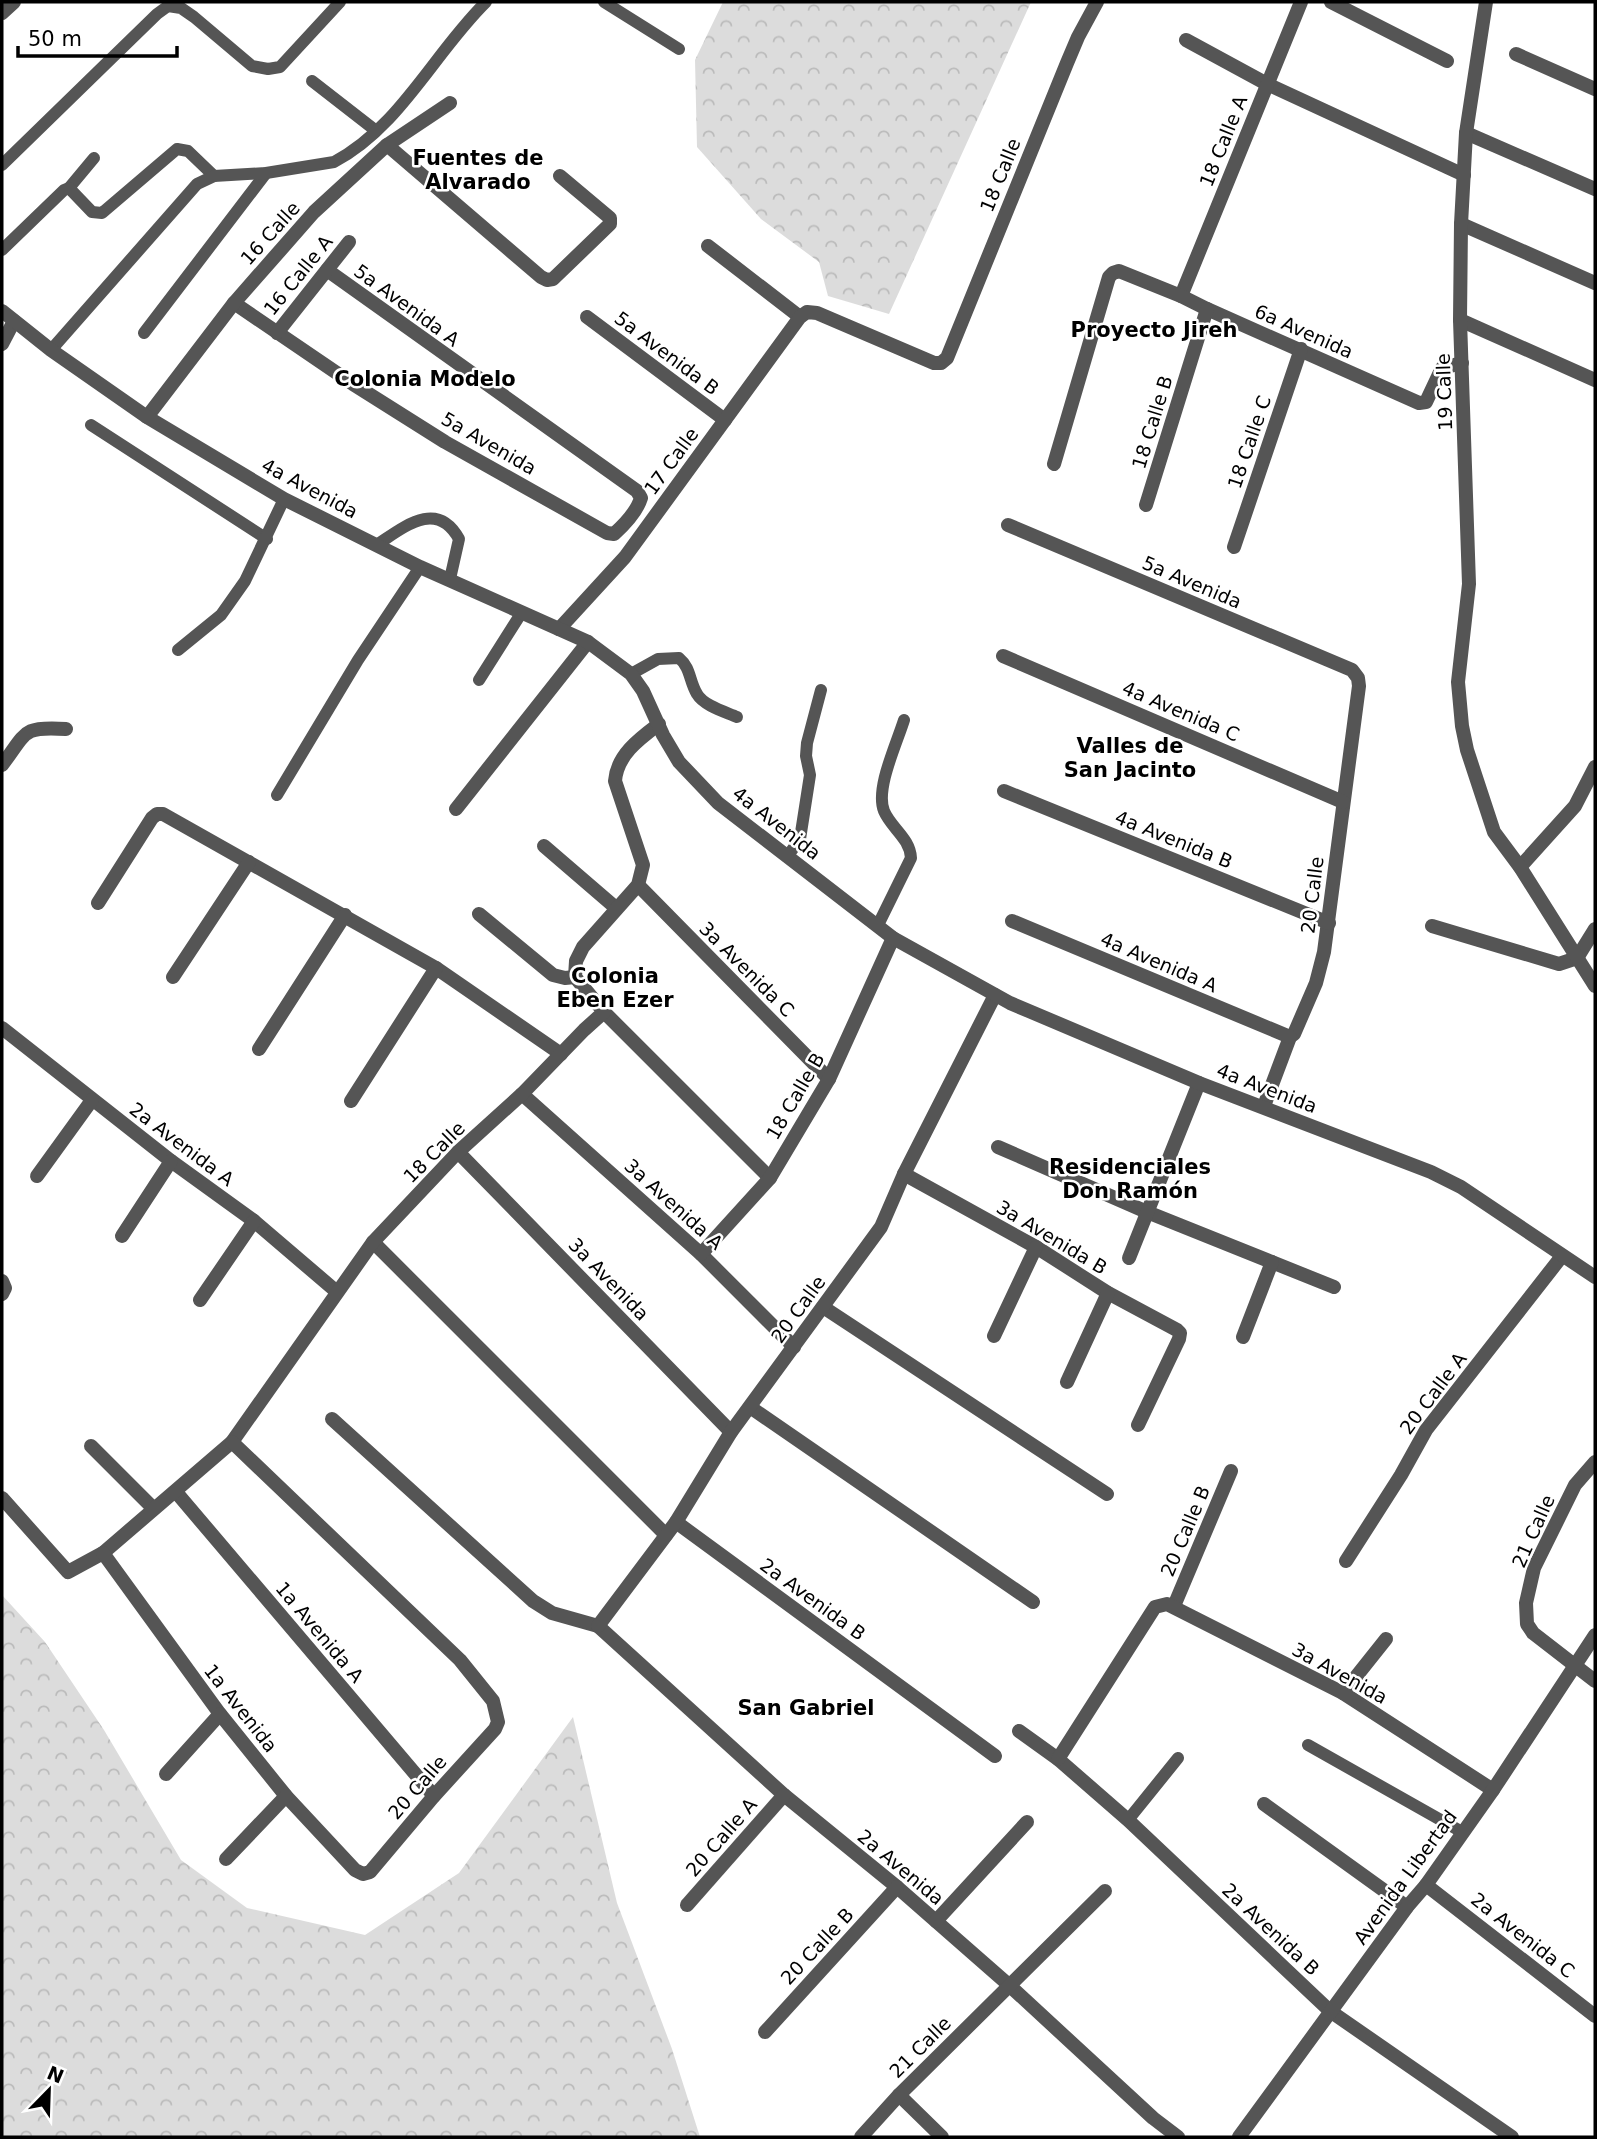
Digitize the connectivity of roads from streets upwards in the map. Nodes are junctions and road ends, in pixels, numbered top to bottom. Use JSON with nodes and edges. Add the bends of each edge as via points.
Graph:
{"nodes":[{"id":1,"x":1097,"y":2,"type":"edge"},
{"id":2,"x":1301,"y":2,"type":"edge"},
{"id":3,"x":1331,"y":2,"type":"edge"},
{"id":4,"x":1486,"y":2,"type":"edge"},
{"id":5,"x":1186,"y":40,"type":"dead end"},
{"id":6,"x":1516,"y":54,"type":"dead end"},
{"id":7,"x":1447,"y":61,"type":"dead end"},
{"id":8,"x":1268,"y":84,"type":"junction"},
{"id":9,"x":1595,"y":89,"type":"edge"},
{"id":10,"x":450,"y":103,"type":"dead end"},
{"id":11,"x":1466,"y":133,"type":"junction"},
{"id":12,"x":387,"y":145,"type":"junction"},
{"id":13,"x":1464,"y":175,"type":"junction"},
{"id":14,"x":561,"y":176,"type":"dead end"},
{"id":15,"x":1595,"y":189,"type":"edge"},
{"id":16,"x":1461,"y":224,"type":"junction"},
{"id":17,"x":349,"y":242,"type":"dead end"},
{"id":18,"x":708,"y":246,"type":"dead end"},
{"id":19,"x":327,"y":271,"type":"junction"},
{"id":20,"x":1595,"y":283,"type":"edge"},
{"id":21,"x":1181,"y":296,"type":"junction"},
{"id":22,"x":234,"y":303,"type":"junction"},
{"id":23,"x":1207,"y":309,"type":"junction"},
{"id":24,"x":2,"y":311,"type":"edge"},
{"id":25,"x":804,"y":314,"type":"junction"},
{"id":26,"x":587,"y":317,"type":"dead end"},
{"id":27,"x":1461,"y":320,"type":"junction"},
{"id":28,"x":14,"y":321,"type":"junction"},
{"id":29,"x":277,"y":332,"type":"junction"},
{"id":30,"x":2,"y":344,"type":"edge"},
{"id":31,"x":1301,"y":349,"type":"junction"},
{"id":32,"x":1462,"y":363,"type":"junction"},
{"id":33,"x":1595,"y":380,"type":"edge"},
{"id":34,"x":147,"y":417,"type":"junction"},
{"id":35,"x":725,"y":420,"type":"junction"},
{"id":36,"x":1054,"y":464,"type":"dead end"},
{"id":37,"x":638,"y":491,"type":"joint"},
{"id":38,"x":1146,"y":505,"type":"dead end"},
{"id":39,"x":1008,"y":525,"type":"dead end"},
{"id":40,"x":1234,"y":547,"type":"dead end"},
{"id":41,"x":559,"y":629,"type":"junction"},
{"id":42,"x":588,"y":642,"type":"junction"},
{"id":43,"x":1003,"y":656,"type":"dead end"},
{"id":44,"x":1357,"y":678,"type":"joint"},
{"id":45,"x":659,"y":724,"type":"junction"},
{"id":46,"x":66,"y":729,"type":"dead end"},
{"id":47,"x":2,"y":765,"type":"edge"},
{"id":48,"x":1595,"y":767,"type":"edge"},
{"id":49,"x":1004,"y":791,"type":"dead end"},
{"id":50,"x":1343,"y":802,"type":"junction"},
{"id":51,"x":456,"y":809,"type":"dead end"},
{"id":52,"x":544,"y":846,"type":"dead end"},
{"id":53,"x":249,"y":862,"type":"junction"},
{"id":54,"x":1520,"y":867,"type":"junction"},
{"id":55,"x":638,"y":885,"type":"junction"},
{"id":56,"x":98,"y":904,"type":"dead end"},
{"id":57,"x":616,"y":908,"type":"junction"},
{"id":58,"x":479,"y":914,"type":"dead end"},
{"id":59,"x":345,"y":915,"type":"junction"},
{"id":60,"x":1012,"y":921,"type":"dead end"},
{"id":61,"x":1329,"y":923,"type":"junction"},
{"id":62,"x":1432,"y":926,"type":"dead end"},
{"id":63,"x":1595,"y":929,"type":"edge"},
{"id":64,"x":893,"y":938,"type":"junction"},
{"id":65,"x":1577,"y":958,"type":"junction"},
{"id":66,"x":436,"y":968,"type":"junction"},
{"id":67,"x":1591,"y":970,"type":"edge"},
{"id":68,"x":173,"y":977,"type":"dead end"},
{"id":69,"x":575,"y":977,"type":"junction"},
{"id":70,"x":1595,"y":986,"type":"edge"},
{"id":71,"x":995,"y":995,"type":"junction"},
{"id":72,"x":604,"y":1012,"type":"junction"},
{"id":73,"x":3,"y":1033,"type":"edge"},
{"id":74,"x":1290,"y":1037,"type":"junction"},
{"id":75,"x":258,"y":1049,"type":"dead end"},
{"id":76,"x":561,"y":1054,"type":"junction"},
{"id":77,"x":829,"y":1079,"type":"junction"},
{"id":78,"x":1199,"y":1083,"type":"junction"},
{"id":79,"x":522,"y":1094,"type":"junction"},
{"id":80,"x":92,"y":1100,"type":"junction"},
{"id":81,"x":351,"y":1101,"type":"dead end"},
{"id":82,"x":1264,"y":1106,"type":"junction"},
{"id":83,"x":998,"y":1147,"type":"dead end"},
{"id":84,"x":458,"y":1152,"type":"junction"},
{"id":85,"x":171,"y":1161,"type":"junction"},
{"id":86,"x":904,"y":1174,"type":"junction"},
{"id":87,"x":37,"y":1176,"type":"dead end"},
{"id":88,"x":770,"y":1178,"type":"junction"},
{"id":89,"x":1147,"y":1212,"type":"junction"},
{"id":90,"x":254,"y":1221,"type":"junction"},
{"id":91,"x":122,"y":1236,"type":"dead end"},
{"id":92,"x":373,"y":1242,"type":"junction"},
{"id":93,"x":1036,"y":1247,"type":"junction"},
{"id":94,"x":701,"y":1254,"type":"junction"},
{"id":95,"x":1562,"y":1256,"type":"junction"},
{"id":96,"x":1129,"y":1258,"type":"dead end"},
{"id":97,"x":1272,"y":1262,"type":"junction"},
{"id":98,"x":1595,"y":1277,"type":"edge"},
{"id":99,"x":1334,"y":1287,"type":"dead end"},
{"id":100,"x":337,"y":1292,"type":"junction"},
{"id":101,"x":1108,"y":1293,"type":"junction"},
{"id":102,"x":200,"y":1300,"type":"dead end"},
{"id":103,"x":824,"y":1307,"type":"junction"},
{"id":104,"x":994,"y":1336,"type":"dead end"},
{"id":105,"x":1243,"y":1337,"type":"dead end"},
{"id":106,"x":794,"y":1347,"type":"junction"},
{"id":107,"x":1068,"y":1382,"type":"dead end"},
{"id":108,"x":750,"y":1407,"type":"junction"},
{"id":109,"x":332,"y":1419,"type":"dead end"},
{"id":110,"x":1138,"y":1425,"type":"dead end"},
{"id":111,"x":731,"y":1432,"type":"junction"},
{"id":112,"x":232,"y":1442,"type":"junction"},
{"id":113,"x":92,"y":1446,"type":"dead end"},
{"id":114,"x":1595,"y":1462,"type":"edge"},
{"id":115,"x":1231,"y":1471,"type":"dead end"},
{"id":116,"x":176,"y":1492,"type":"junction"},
{"id":117,"x":1107,"y":1494,"type":"dead end"},
{"id":118,"x":2,"y":1498,"type":"edge"},
{"id":119,"x":153,"y":1508,"type":"junction"},
{"id":120,"x":676,"y":1522,"type":"junction"},
{"id":121,"x":666,"y":1535,"type":"junction"},
{"id":122,"x":103,"y":1553,"type":"junction"},
{"id":123,"x":1346,"y":1561,"type":"dead end"},
{"id":124,"x":1033,"y":1602,"type":"dead end"},
{"id":125,"x":1168,"y":1606,"type":"junction"},
{"id":126,"x":598,"y":1626,"type":"junction"},
{"id":127,"x":1595,"y":1635,"type":"edge"},
{"id":128,"x":1386,"y":1639,"type":"dead end"},
{"id":129,"x":1575,"y":1665,"type":"junction"},
{"id":130,"x":1595,"y":1681,"type":"edge"},
{"id":131,"x":1342,"y":1693,"type":"junction"},
{"id":132,"x":220,"y":1714,"type":"junction"},
{"id":133,"x":1019,"y":1731,"type":"dead end"},
{"id":134,"x":995,"y":1756,"type":"dead end"},
{"id":135,"x":1058,"y":1759,"type":"junction"},
{"id":136,"x":166,"y":1774,"type":"dead end"},
{"id":137,"x":1493,"y":1790,"type":"junction"},
{"id":138,"x":784,"y":1795,"type":"junction"},
{"id":139,"x":286,"y":1796,"type":"junction"},
{"id":140,"x":434,"y":1796,"type":"junction"},
{"id":141,"x":1264,"y":1804,"type":"dead end"},
{"id":142,"x":1027,"y":1822,"type":"dead end"},
{"id":143,"x":226,"y":1859,"type":"dead end"},
{"id":144,"x":363,"y":1874,"type":"joint"},
{"id":145,"x":1426,"y":1885,"type":"junction"},
{"id":146,"x":897,"y":1887,"type":"junction"},
{"id":147,"x":1105,"y":1891,"type":"dead end"},
{"id":148,"x":687,"y":1905,"type":"dead end"},
{"id":149,"x":1407,"y":1907,"type":"junction"},
{"id":150,"x":936,"y":1921,"type":"junction"},
{"id":151,"x":1010,"y":1986,"type":"junction"},
{"id":152,"x":1331,"y":2011,"type":"junction"},
{"id":153,"x":1595,"y":2016,"type":"edge"},
{"id":154,"x":765,"y":2032,"type":"dead end"},
{"id":155,"x":900,"y":2095,"type":"junction"},
{"id":156,"x":861,"y":2137,"type":"edge"},
{"id":157,"x":942,"y":2137,"type":"edge"},
{"id":158,"x":1178,"y":2137,"type":"edge"},
{"id":159,"x":1240,"y":2137,"type":"edge"},
{"id":160,"x":1512,"y":2137,"type":"edge"}],
"edges":[{"from":1,"to":25,"type":"street","name":"18 Calle","via":[[1078,37],[947,358],[934,363],[817,313]]},
{"from":2,"to":8,"type":"street","name":"18 Calle A"},
{"from":3,"to":7,"type":"street"},
{"from":4,"to":11,"type":"street","name":"19 Calle"},
{"from":5,"to":8,"type":"street"},
{"from":6,"to":9,"type":"street"},
{"from":8,"to":13,"type":"street"},
{"from":8,"to":21,"type":"street","name":"18 Calle A"},
{"from":10,"to":12,"type":"street","name":"16 Calle"},
{"from":11,"to":13,"type":"street","name":"19 Calle"},
{"from":11,"to":15,"type":"street"},
{"from":12,"to":14,"type":"street","via":[[547,280],[610,224],[610,218]]},
{"from":12,"to":22,"type":"street","name":"16 Calle","via":[[314,212]]},
{"from":13,"to":16,"type":"street","name":"19 Calle"},
{"from":16,"to":20,"type":"street"},
{"from":16,"to":27,"type":"street","name":"19 Calle"},
{"from":17,"to":19,"type":"street","name":"16 Calle A"},
{"from":18,"to":25,"type":"street"},
{"from":19,"to":29,"type":"street","name":"16 Calle A"},
{"from":19,"to":37,"type":"street","name":"5a Avenida A"},
{"from":21,"to":23,"type":"street","name":"6a Avenida"},
{"from":21,"to":36,"type":"street","name":"6a Avenida","via":[[1119,271],[1109,277]]},
{"from":22,"to":29,"type":"street","name":"5a Avenida"},
{"from":22,"to":34,"type":"street","name":"16 Calle"},
{"from":23,"to":31,"type":"street","name":"6a Avenida"},
{"from":23,"to":38,"type":"street","name":"18 Calle B"},
{"from":24,"to":28,"type":"street","name":"4a Avenida"},
{"from":25,"to":35,"type":"street","name":"17 Calle"},
{"from":26,"to":35,"type":"street","name":"5a Avenida B"},
{"from":27,"to":32,"type":"street","name":"19 Calle"},
{"from":27,"to":33,"type":"street"},
{"from":28,"to":30,"type":"street"},
{"from":28,"to":34,"type":"street","name":"4a Avenida"},
{"from":29,"to":37,"type":"street","name":"5a Avenida","via":[[445,442],[607,533],[614,534],[639,504]]},
{"from":31,"to":32,"type":"street","name":"6a Avenida","via":[[1419,403],[1426,402],[1442,368]]},
{"from":31,"to":40,"type":"street","name":"18 Calle C"},
{"from":32,"to":54,"type":"street","name":"19 Calle","via":[[1469,584],[1458,682],[1462,726],[1494,832]]},
{"from":34,"to":41,"type":"street","name":"4a Avenida","via":[[284,499]]},
{"from":35,"to":41,"type":"street","name":"17 Calle","via":[[625,556]]},
{"from":39,"to":44,"type":"street","name":"5a Avenida","via":[[1352,670]]},
{"from":41,"to":42,"type":"street","name":"4a Avenida"},
{"from":42,"to":45,"type":"street","name":"4a Avenida","via":[[631,674]]},
{"from":42,"to":51,"type":"street"},
{"from":43,"to":50,"type":"street","name":"4a Avenida C"},
{"from":44,"to":50,"type":"street","name":"20 Calle"},
{"from":45,"to":55,"type":"street","via":[[616,769],[615,781],[643,865]]},
{"from":45,"to":64,"type":"street","name":"4a Avenida","via":[[679,762],[718,803]]},
{"from":46,"to":47,"type":"street","via":[[33,729]]},
{"from":48,"to":54,"type":"street","via":[[1575,806]]},
{"from":49,"to":61,"type":"street","name":"4a Avenida B"},
{"from":50,"to":61,"type":"street","name":"20 Calle"},
{"from":52,"to":57,"type":"street"},
{"from":53,"to":56,"type":"street","via":[[157,814]]},
{"from":53,"to":59,"type":"street"},
{"from":53,"to":68,"type":"street"},
{"from":54,"to":65,"type":"street"},
{"from":55,"to":57,"type":"street"},
{"from":55,"to":77,"type":"street","name":"3a Avenida C"},
{"from":57,"to":69,"type":"street","via":[[583,947]]},
{"from":58,"to":69,"type":"street","via":[[553,975]]},
{"from":59,"to":66,"type":"street"},
{"from":59,"to":75,"type":"street"},
{"from":60,"to":74,"type":"street","name":"4a Avenida A"},
{"from":61,"to":74,"type":"street","name":"20 Calle","via":[[1316,984]]},
{"from":62,"to":65,"type":"street","via":[[1559,964]]},
{"from":63,"to":65,"type":"street"},
{"from":64,"to":71,"type":"street","name":"4a Avenida"},
{"from":64,"to":77,"type":"street","name":"18 Calle B"},
{"from":65,"to":67,"type":"street"},
{"from":66,"to":76,"type":"street"},
{"from":66,"to":81,"type":"street"},
{"from":67,"to":70,"type":"street"},
{"from":69,"to":72,"type":"street"},
{"from":71,"to":78,"type":"street","name":"4a Avenida"},
{"from":71,"to":86,"type":"street","name":"20 Calle"},
{"from":72,"to":76,"type":"street","name":"18 Calle"},
{"from":72,"to":88,"type":"street"},
{"from":73,"to":80,"type":"street","name":"2a Avenida A"},
{"from":74,"to":82,"type":"street","name":"20 Calle"},
{"from":76,"to":79,"type":"street","name":"18 Calle"},
{"from":77,"to":88,"type":"street","name":"18 Calle B"},
{"from":78,"to":82,"type":"street","name":"4a Avenida"},
{"from":78,"to":89,"type":"street"},
{"from":79,"to":84,"type":"street","name":"18 Calle"},
{"from":79,"to":94,"type":"street","name":"3a Avenida A"},
{"from":80,"to":85,"type":"street","name":"2a Avenida A"},
{"from":80,"to":87,"type":"street"},
{"from":82,"to":95,"type":"street","name":"4a Avenida","via":[[1461,1187]]},
{"from":83,"to":89,"type":"street"},
{"from":84,"to":92,"type":"street","name":"18 Calle"},
{"from":84,"to":111,"type":"street","name":"3a Avenida"},
{"from":85,"to":90,"type":"street","name":"2a Avenida A"},
{"from":85,"to":91,"type":"street"},
{"from":86,"to":93,"type":"street","name":"3a Avenida B"},
{"from":86,"to":103,"type":"street","name":"20 Calle","via":[[881,1227]]},
{"from":88,"to":94,"type":"street","name":"18 Calle B"},
{"from":89,"to":96,"type":"street"},
{"from":89,"to":97,"type":"street"},
{"from":90,"to":100,"type":"street","name":"2a Avenida A"},
{"from":90,"to":102,"type":"street"},
{"from":92,"to":100,"type":"street","name":"18 Calle"},
{"from":92,"to":121,"type":"street"},
{"from":93,"to":101,"type":"street","name":"3a Avenida B"},
{"from":93,"to":104,"type":"street"},
{"from":94,"to":106,"type":"street","name":"3a Avenida A"},
{"from":95,"to":98,"type":"street","name":"4a Avenida"},
{"from":95,"to":123,"type":"street","name":"20 Calle A","via":[[1426,1430]]},
{"from":97,"to":99,"type":"street"},
{"from":97,"to":105,"type":"street"},
{"from":100,"to":112,"type":"street","name":"18 Calle"},
{"from":101,"to":107,"type":"street"},
{"from":101,"to":110,"type":"street","name":"3a Avenida B","via":[[1180,1333]]},
{"from":103,"to":106,"type":"street","name":"20 Calle"},
{"from":103,"to":117,"type":"street"},
{"from":106,"to":108,"type":"street","name":"20 Calle"},
{"from":108,"to":111,"type":"street","name":"20 Calle"},
{"from":108,"to":124,"type":"street"},
{"from":109,"to":126,"type":"street","via":[[533,1601],[552,1613]]},
{"from":111,"to":120,"type":"street","name":"20 Calle"},
{"from":112,"to":116,"type":"street","name":"18 Calle"},
{"from":112,"to":140,"type":"street","name":"20 Calle","via":[[460,1660],[493,1701],[495,1729]]},
{"from":113,"to":119,"type":"street"},
{"from":114,"to":129,"type":"street","name":"21 Calle","via":[[1575,1485],[1534,1568],[1526,1602],[1527,1624],[1533,1633]]},
{"from":115,"to":125,"type":"street","name":"20 Calle B"},
{"from":116,"to":119,"type":"street","name":"18 Calle"},
{"from":116,"to":140,"type":"street","name":"1a Avenida A"},
{"from":118,"to":122,"type":"street","name":"18 Calle","via":[[68,1573]]},
{"from":119,"to":122,"type":"street","name":"18 Calle"},
{"from":120,"to":121,"type":"street","name":"20 Calle"},
{"from":120,"to":134,"type":"street","name":"2a Avenida B"},
{"from":121,"to":126,"type":"street","name":"20 Calle"},
{"from":122,"to":132,"type":"street","name":"1a Avenida"},
{"from":125,"to":131,"type":"street","name":"3a Avenida"},
{"from":125,"to":135,"type":"street","name":"20 Calle B","via":[[1154,1607]]},
{"from":126,"to":138,"type":"street","name":"2a Avenida"},
{"from":127,"to":129,"type":"street","name":"Avenida Libertad"},
{"from":128,"to":131,"type":"street"},
{"from":129,"to":130,"type":"street"},
{"from":129,"to":137,"type":"street","name":"Avenida Libertad"},
{"from":131,"to":137,"type":"street","name":"3a Avenida"},
{"from":132,"to":136,"type":"street"},
{"from":132,"to":139,"type":"street","name":"1a Avenida"},
{"from":133,"to":135,"type":"street","name":"2a Avenida B"},
{"from":135,"to":152,"type":"street","name":"2a Avenida B"},
{"from":137,"to":145,"type":"street","name":"Avenida Libertad"},
{"from":138,"to":146,"type":"street","name":"2a Avenida"},
{"from":138,"to":148,"type":"street","name":"20 Calle A"},
{"from":139,"to":143,"type":"street"},
{"from":139,"to":144,"type":"street","name":"1a Avenida"},
{"from":140,"to":144,"type":"street","name":"20 Calle","via":[[370,1872]]},
{"from":141,"to":149,"type":"street"},
{"from":142,"to":150,"type":"street"},
{"from":145,"to":149,"type":"street","name":"Avenida Libertad"},
{"from":145,"to":153,"type":"street","name":"2a Avenida C"},
{"from":146,"to":150,"type":"street","name":"2a Avenida"},
{"from":146,"to":154,"type":"street","name":"20 Calle B"},
{"from":147,"to":151,"type":"street","name":"21 Calle"},
{"from":149,"to":152,"type":"street","name":"Avenida Libertad"},
{"from":150,"to":151,"type":"street","name":"2a Avenida"},
{"from":151,"to":155,"type":"street","name":"21 Calle"},
{"from":151,"to":158,"type":"street","name":"2a Avenida"},
{"from":152,"to":159,"type":"street","name":"Avenida Libertad"},
{"from":152,"to":160,"type":"street","name":"2a Avenida B"},
{"from":155,"to":156,"type":"street","name":"21 Calle"},
{"from":155,"to":157,"type":"street"}]}
